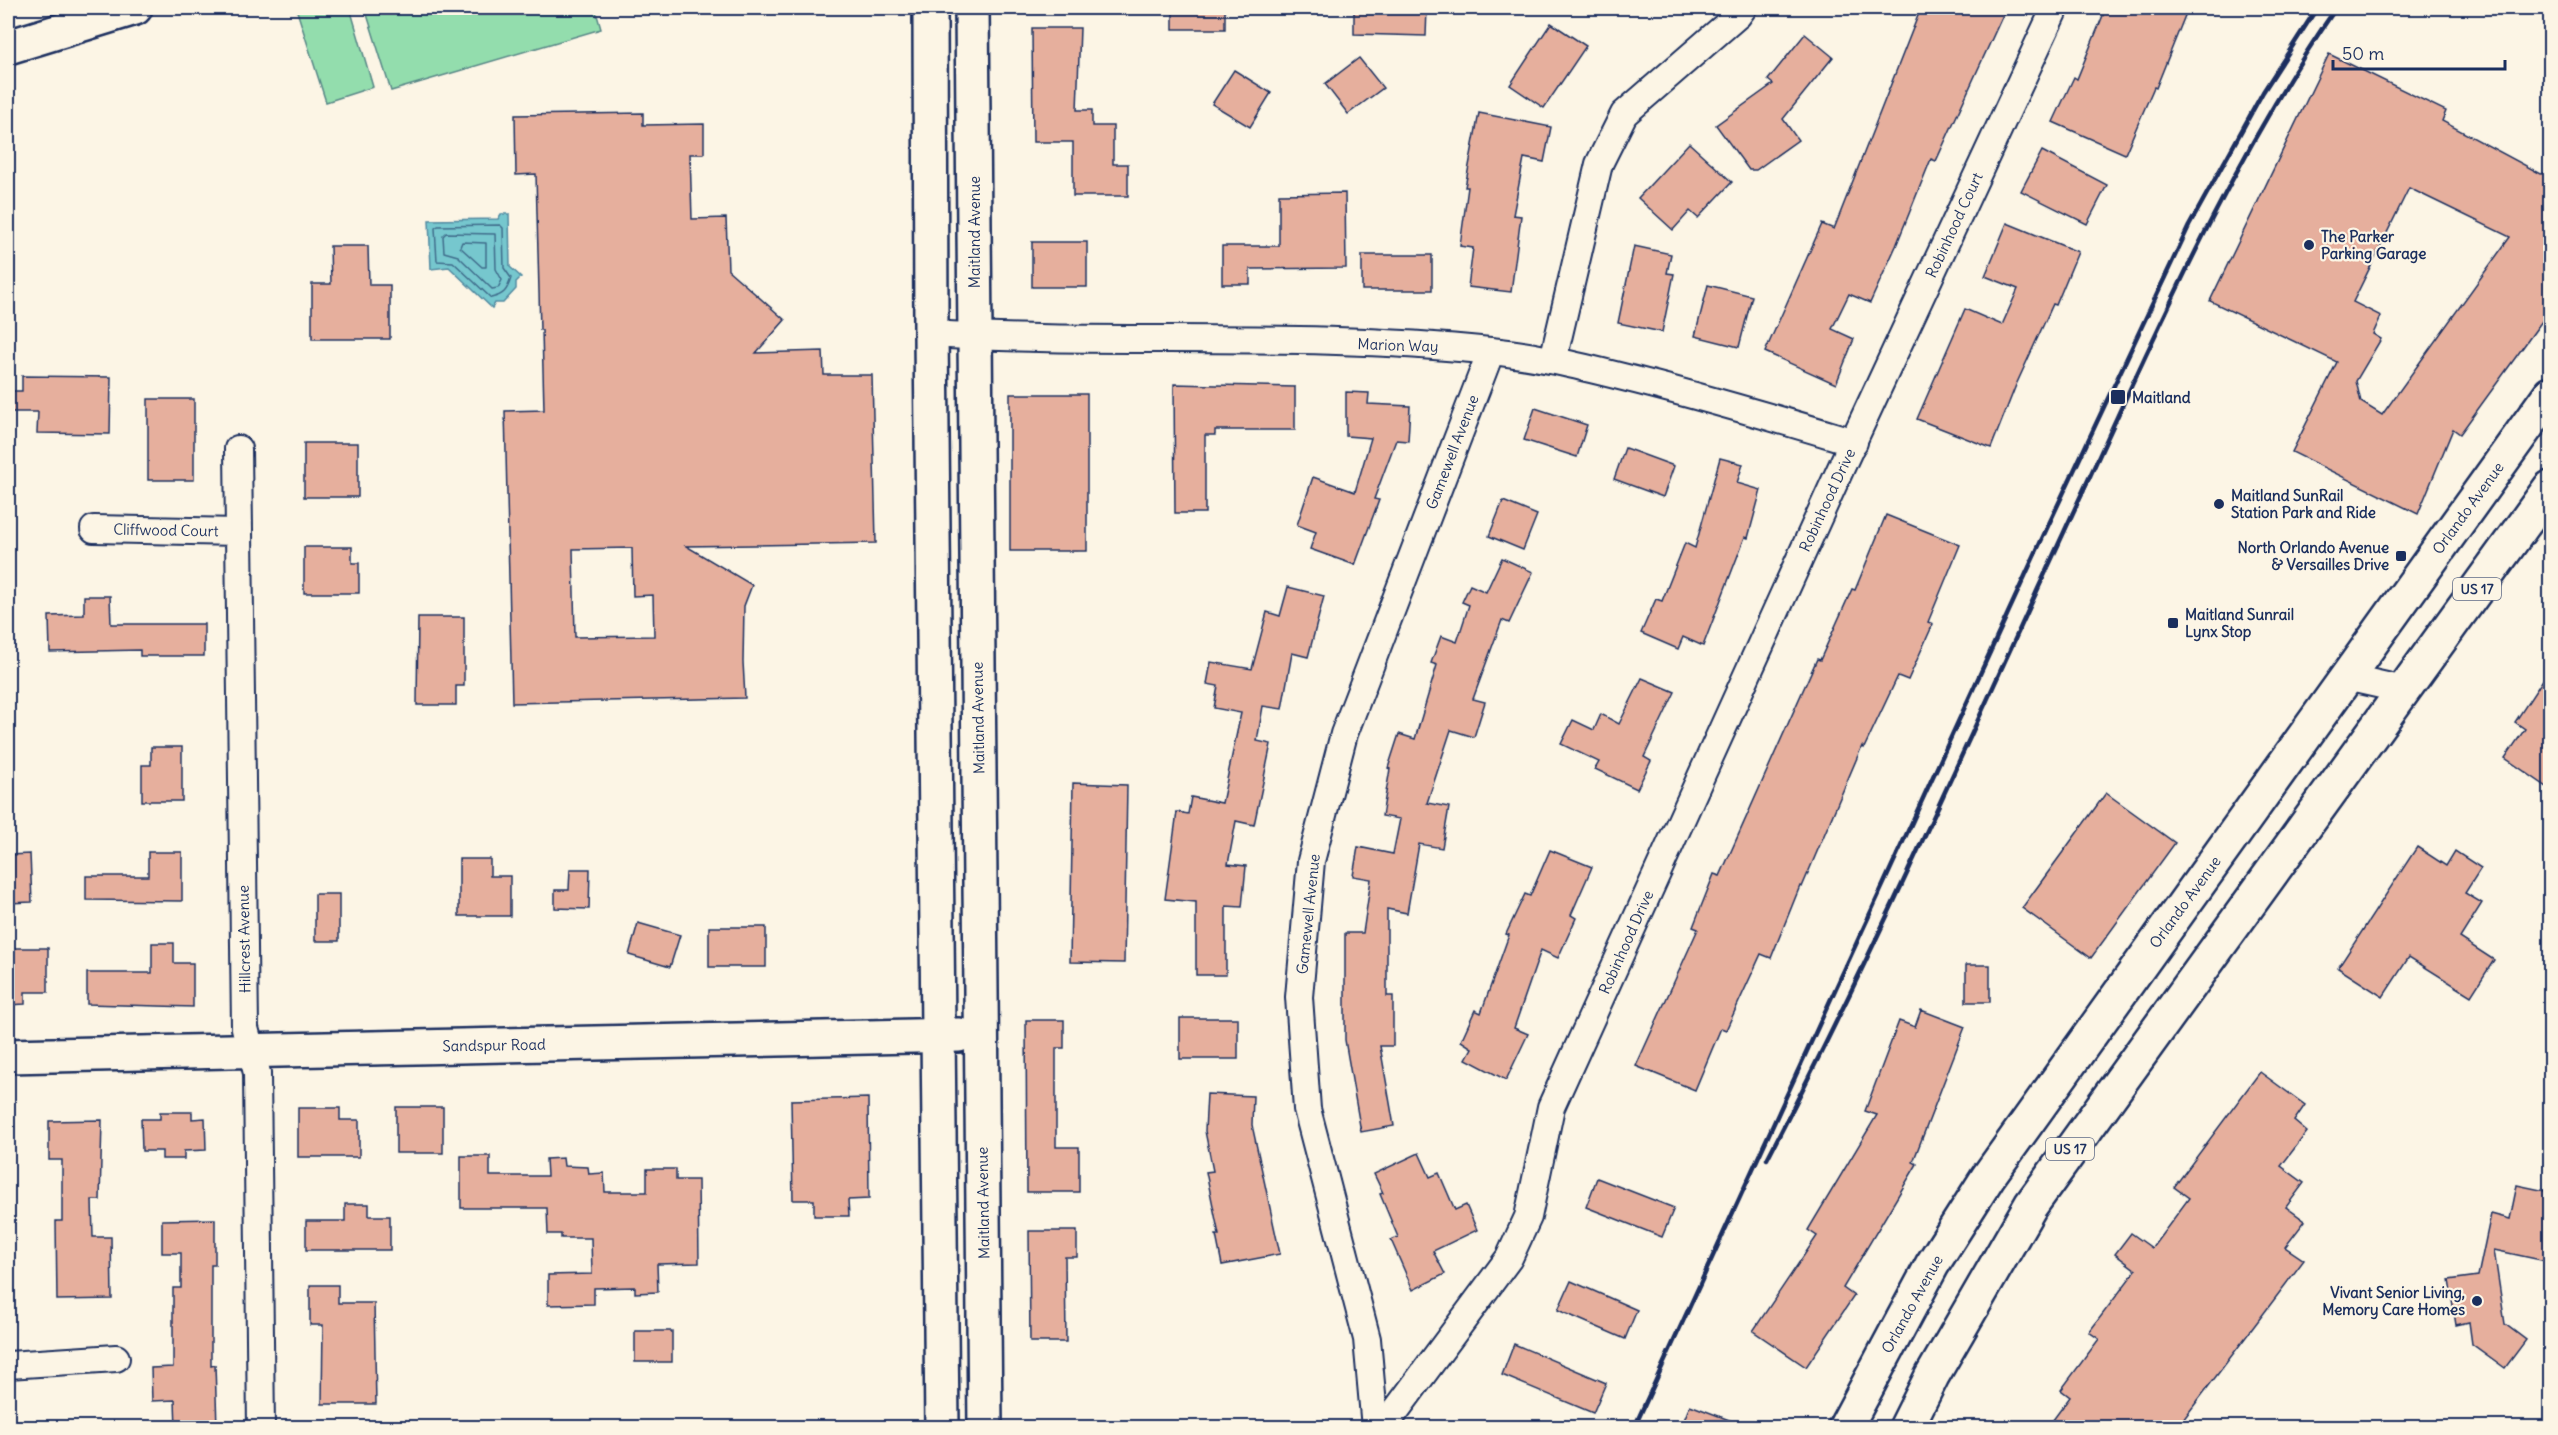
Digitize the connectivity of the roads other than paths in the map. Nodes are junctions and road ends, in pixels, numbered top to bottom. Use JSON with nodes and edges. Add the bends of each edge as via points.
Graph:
{"nodes":[{"id":1,"x":135,"y":8,"type":"edge"},
{"id":2,"x":930,"y":8,"type":"edge"},
{"id":3,"x":972,"y":8,"type":"edge"},
{"id":4,"x":1743,"y":8,"type":"edge"},
{"id":5,"x":2055,"y":8,"type":"edge"},
{"id":6,"x":8,"y":46,"type":"edge"},
{"id":7,"x":931,"y":334,"type":"junction"},
{"id":8,"x":975,"y":336,"type":"junction"},
{"id":9,"x":1491,"y":351,"type":"junction"},
{"id":10,"x":1554,"y":360,"type":"junction"},
{"id":11,"x":2550,"y":394,"type":"edge"},
{"id":12,"x":1854,"y":442,"type":"junction"},
{"id":13,"x":238,"y":449,"type":"dead end"},
{"id":14,"x":2550,"y":488,"type":"edge"},
{"id":15,"x":94,"y":529,"type":"dead end"},
{"id":16,"x":239,"y":532,"type":"junction"},
{"id":17,"x":2346,"y":677,"type":"junction"},
{"id":18,"x":2404,"y":690,"type":"junction"},
{"id":19,"x":981,"y":1034,"type":"junction"},
{"id":20,"x":938,"y":1035,"type":"junction"},
{"id":21,"x":251,"y":1049,"type":"junction"},
{"id":22,"x":8,"y":1056,"type":"edge"},
{"id":23,"x":116,"y":1358,"type":"dead end"},
{"id":24,"x":8,"y":1365,"type":"edge"},
{"id":25,"x":261,"y":1428,"type":"edge"},
{"id":26,"x":942,"y":1428,"type":"edge"},
{"id":27,"x":985,"y":1428,"type":"edge"},
{"id":28,"x":1375,"y":1428,"type":"edge"},
{"id":29,"x":1383,"y":1428,"type":"edge"},
{"id":30,"x":1845,"y":1428,"type":"edge"},
{"id":31,"x":1906,"y":1428,"type":"edge"}],
"edges":[{"from":1,"to":6,"type":"main road"},
{"from":2,"to":7,"type":"main road"},
{"from":3,"to":8,"type":"main road","name":"Maitland Avenue"},
{"from":4,"to":10,"type":"street","via":[[1624,114],[1599,164]]},
{"from":5,"to":12,"type":"street","name":"Robinhood Court"},
{"from":7,"to":8,"type":"street","name":"Marion Way"},
{"from":7,"to":20,"type":"main road"},
{"from":8,"to":9,"type":"street","name":"Marion Way","via":[[1178,338]]},
{"from":8,"to":19,"type":"main road","name":"Maitland Avenue"},
{"from":9,"to":10,"type":"street","name":"Marion Way"},
{"from":9,"to":28,"type":"street","name":"Gamewell Avenue","via":[[1344,734],[1311,861],[1299,997],[1307,1109],[1367,1339]]},
{"from":10,"to":12,"type":"street","name":"Marion Way","via":[[1711,399]]},
{"from":11,"to":17,"type":"main road","name":"Orlando Avenue"},
{"from":12,"to":29,"type":"street","name":"Robinhood Drive","via":[[1551,1107],[1528,1217],[1509,1258]]},
{"from":13,"to":16,"type":"street","name":"Hillcrest Avenue"},
{"from":14,"to":18,"type":"main road","number":"US 17"},
{"from":15,"to":16,"type":"street","name":"Cliffwood Court"},
{"from":16,"to":21,"type":"street","name":"Hillcrest Avenue","via":[[245,1028]]},
{"from":17,"to":18,"type":"street"},
{"from":17,"to":30,"type":"main road","name":"Orlando Avenue","via":[[1988,1177],[1932,1264]]},
{"from":18,"to":31,"type":"main road","number":"US 17","via":[[2031,1205]]},
{"from":19,"to":20,"type":"main road","name":"Sandspur Road"},
{"from":19,"to":27,"type":"main road","name":"Maitland Avenue"},
{"from":20,"to":21,"type":"main road","name":"Sandspur Road"},
{"from":20,"to":26,"type":"main road"},
{"from":21,"to":22,"type":"main road","name":"Sandspur Road"},
{"from":21,"to":25,"type":"street","name":"Hillcrest Avenue","via":[[258,1073]]},
{"from":23,"to":24,"type":"street"}]}
